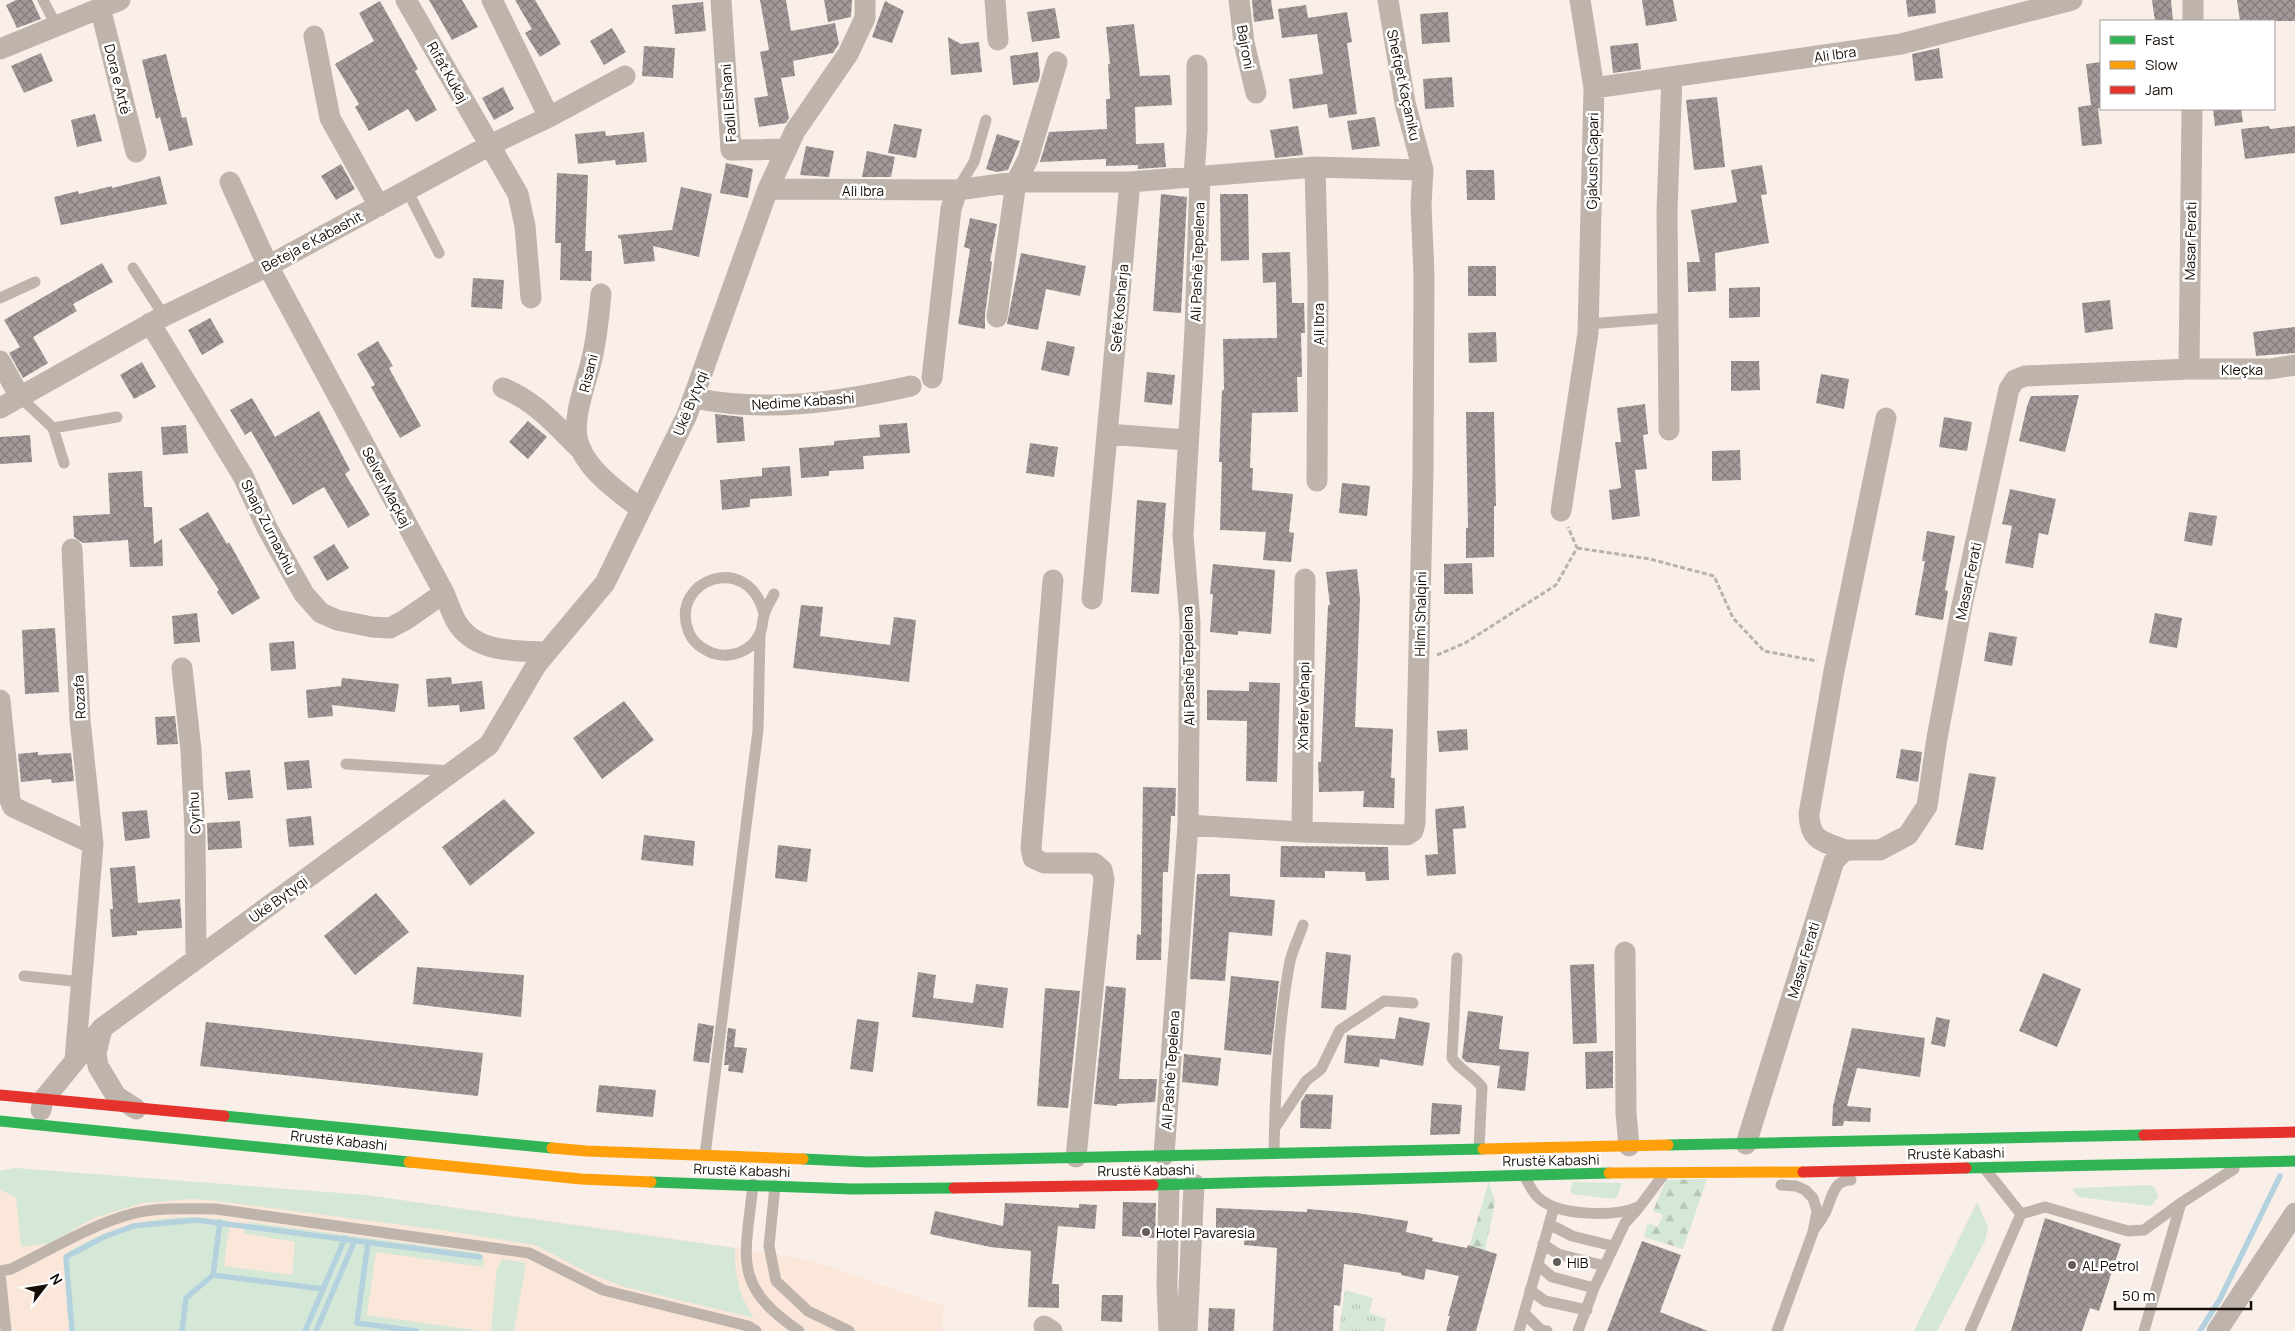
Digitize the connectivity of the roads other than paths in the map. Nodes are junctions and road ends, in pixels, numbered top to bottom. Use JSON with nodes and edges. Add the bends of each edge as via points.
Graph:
{"nodes":[{"id":1,"x":43,"y":0,"type":"edge"},
{"id":2,"x":120,"y":0,"type":"edge"},
{"id":3,"x":406,"y":0,"type":"edge"},
{"id":4,"x":492,"y":0,"type":"edge"},
{"id":5,"x":721,"y":0,"type":"edge"},
{"id":6,"x":865,"y":0,"type":"edge"},
{"id":7,"x":995,"y":0,"type":"edge"},
{"id":8,"x":1239,"y":0,"type":"edge"},
{"id":9,"x":1388,"y":0,"type":"edge"},
{"id":10,"x":1580,"y":0,"type":"edge"},
{"id":11,"x":2072,"y":0,"type":"edge"},
{"id":12,"x":2193,"y":0,"type":"edge"},
{"id":13,"x":99,"y":3,"type":"edge"},
{"id":14,"x":2193,"y":20,"type":"edge"},
{"id":15,"x":56,"y":26,"type":"junction"},
{"id":16,"x":314,"y":36,"type":"dead end"},
{"id":17,"x":998,"y":40,"type":"dead end"},
{"id":18,"x":0,"y":49,"type":"edge"},
{"id":19,"x":1057,"y":62,"type":"dead end"},
{"id":20,"x":1197,"y":64,"type":"dead end"},
{"id":21,"x":625,"y":76,"type":"dead end"},
{"id":22,"x":1672,"y":77,"type":"junction"},
{"id":23,"x":1594,"y":88,"type":"junction"},
{"id":24,"x":1256,"y":93,"type":"dead end"},
{"id":25,"x":2192,"y":110,"type":"edge"},
{"id":26,"x":549,"y":117,"type":"junction"},
{"id":27,"x":986,"y":120,"type":"dead end"},
{"id":28,"x":490,"y":144,"type":"junction"},
{"id":29,"x":787,"y":150,"type":"junction"},
{"id":30,"x":136,"y":152,"type":"dead end"},
{"id":31,"x":1315,"y":167,"type":"junction"},
{"id":32,"x":1423,"y":170,"type":"junction"},
{"id":33,"x":1197,"y":177,"type":"junction"},
{"id":34,"x":230,"y":182,"type":"dead end"},
{"id":35,"x":1016,"y":182,"type":"junction"},
{"id":36,"x":1130,"y":182,"type":"junction"},
{"id":37,"x":768,"y":189,"type":"junction"},
{"id":38,"x":407,"y":190,"type":"junction"},
{"id":39,"x":957,"y":190,"type":"junction"},
{"id":40,"x":379,"y":206,"type":"junction"},
{"id":41,"x":439,"y":254,"type":"dead end"},
{"id":42,"x":268,"y":266,"type":"junction"},
{"id":43,"x":133,"y":268,"type":"dead end"},
{"id":44,"x":35,"y":282,"type":"dead end"},
{"id":45,"x":601,"y":294,"type":"dead end"},
{"id":46,"x":0,"y":298,"type":"edge"},
{"id":47,"x":531,"y":298,"type":"dead end"},
{"id":48,"x":997,"y":317,"type":"dead end"},
{"id":49,"x":1667,"y":318,"type":"junction"},
{"id":50,"x":157,"y":320,"type":"junction"},
{"id":51,"x":1588,"y":324,"type":"junction"},
{"id":52,"x":0,"y":361,"type":"edge"},
{"id":53,"x":2295,"y":365,"type":"edge"},
{"id":54,"x":2189,"y":369,"type":"junction"},
{"id":55,"x":932,"y":378,"type":"dead end"},
{"id":56,"x":911,"y":386,"type":"dead end"},
{"id":57,"x":503,"y":388,"type":"dead end"},
{"id":58,"x":20,"y":397,"type":"junction"},
{"id":59,"x":694,"y":398,"type":"junction"},
{"id":60,"x":0,"y":408,"type":"edge"},
{"id":61,"x":117,"y":417,"type":"dead end"},
{"id":62,"x":1886,"y":418,"type":"dead end"},
{"id":63,"x":53,"y":428,"type":"junction"},
{"id":64,"x":1669,"y":430,"type":"dead end"},
{"id":65,"x":1108,"y":434,"type":"junction"},
{"id":66,"x":1187,"y":440,"type":"junction"},
{"id":67,"x":582,"y":452,"type":"junction"},
{"id":68,"x":64,"y":463,"type":"dead end"},
{"id":69,"x":1317,"y":481,"type":"dead end"},
{"id":70,"x":641,"y":509,"type":"junction"},
{"id":71,"x":1561,"y":511,"type":"road end"},
{"id":72,"x":72,"y":549,"type":"dead end"},
{"id":73,"x":1305,"y":579,"type":"dead end"},
{"id":74,"x":1054,"y":580,"type":"dead end"},
{"id":75,"x":444,"y":593,"type":"junction"},
{"id":76,"x":774,"y":594,"type":"dead end"},
{"id":77,"x":1092,"y":599,"type":"dead end"},
{"id":78,"x":764,"y":614,"type":"junction"},
{"id":79,"x":760,"y":633,"type":"junction"},
{"id":80,"x":547,"y":652,"type":"junction"},
{"id":81,"x":182,"y":668,"type":"dead end"},
{"id":82,"x":0,"y":700,"type":"edge"},
{"id":83,"x":346,"y":764,"type":"dead end"},
{"id":84,"x":453,"y":771,"type":"junction"},
{"id":85,"x":1188,"y":825,"type":"junction"},
{"id":86,"x":1302,"y":832,"type":"junction"},
{"id":87,"x":93,"y":844,"type":"junction"},
{"id":88,"x":1845,"y":850,"type":"junction"},
{"id":89,"x":1303,"y":925,"type":"dead end"},
{"id":90,"x":1625,"y":952,"type":"dead end"},
{"id":91,"x":1458,"y":958,"type":"dead end"},
{"id":92,"x":196,"y":959,"type":"junction"},
{"id":93,"x":24,"y":976,"type":"dead end"},
{"id":94,"x":82,"y":982,"type":"junction"},
{"id":95,"x":1413,"y":1003,"type":"dead end"},
{"id":96,"x":102,"y":1028,"type":"junction"},
{"id":97,"x":75,"y":1060,"type":"junction"},
{"id":98,"x":0,"y":1095,"type":"edge"},
{"id":99,"x":43,"y":1100,"type":"junction"},
{"id":100,"x":137,"y":1109,"type":"junction"},
{"id":101,"x":0,"y":1121,"type":"edge"},
{"id":102,"x":37,"y":1126,"type":"junction"},
{"id":103,"x":1274,"y":1129,"type":"junction"},
{"id":104,"x":2295,"y":1132,"type":"edge"},
{"id":105,"x":1746,"y":1144,"type":"junction"},
{"id":106,"x":1629,"y":1146,"type":"junction"},
{"id":107,"x":1479,"y":1149,"type":"junction"},
{"id":108,"x":1274,"y":1153,"type":"junction"},
{"id":109,"x":705,"y":1155,"type":"junction"},
{"id":110,"x":1164,"y":1155,"type":"junction"},
{"id":111,"x":1076,"y":1157,"type":"junction"},
{"id":112,"x":2247,"y":1161,"type":"junction"},
{"id":113,"x":2295,"y":1161,"type":"edge"},
{"id":114,"x":1983,"y":1167,"type":"junction"},
{"id":115,"x":1885,"y":1169,"type":"junction"},
{"id":116,"x":754,"y":1171,"type":"junction"},
{"id":117,"x":776,"y":1172,"type":"junction"},
{"id":118,"x":1666,"y":1172,"type":"junction"},
{"id":119,"x":1712,"y":1172,"type":"junction"},
{"id":120,"x":1524,"y":1175,"type":"junction"},
{"id":121,"x":1194,"y":1184,"type":"junction"},
{"id":122,"x":1168,"y":1185,"type":"junction"},
{"id":123,"x":1725,"y":1185,"type":"dead end"},
{"id":124,"x":1769,"y":1185,"type":"dead end"},
{"id":125,"x":2181,"y":1203,"type":"junction"},
{"id":126,"x":1640,"y":1206,"type":"junction"},
{"id":127,"x":1554,"y":1207,"type":"junction"},
{"id":128,"x":2295,"y":1213,"type":"edge"},
{"id":129,"x":2021,"y":1214,"type":"junction"},
{"id":130,"x":1549,"y":1224,"type":"junction"},
{"id":131,"x":1813,"y":1232,"type":"junction"},
{"id":132,"x":1543,"y":1244,"type":"junction"},
{"id":133,"x":1613,"y":1246,"type":"junction"},
{"id":134,"x":1538,"y":1265,"type":"junction"},
{"id":135,"x":1605,"y":1266,"type":"junction"},
{"id":136,"x":0,"y":1272,"type":"edge"},
{"id":137,"x":1594,"y":1288,"type":"junction"},
{"id":138,"x":1530,"y":1290,"type":"junction"},
{"id":139,"x":1587,"y":1310,"type":"junction"},
{"id":140,"x":1524,"y":1313,"type":"junction"},
{"id":141,"x":6,"y":1331,"type":"edge"},
{"id":142,"x":756,"y":1331,"type":"edge"},
{"id":143,"x":798,"y":1331,"type":"edge"},
{"id":144,"x":849,"y":1331,"type":"edge"},
{"id":145,"x":1169,"y":1331,"type":"edge"},
{"id":146,"x":1187,"y":1331,"type":"edge"},
{"id":147,"x":1519,"y":1331,"type":"edge"},
{"id":148,"x":1547,"y":1331,"type":"edge"},
{"id":149,"x":1578,"y":1331,"type":"edge"},
{"id":150,"x":1777,"y":1331,"type":"edge"},
{"id":151,"x":1970,"y":1331,"type":"edge"},
{"id":152,"x":2144,"y":1331,"type":"edge"},
{"id":153,"x":2218,"y":1331,"type":"edge"}],
"edges":[{"from":1,"to":15,"type":"lane"},
{"from":2,"to":13,"type":"street"},
{"from":3,"to":28,"type":"street","name":"Rifat Kukaj"},
{"from":4,"to":26,"type":"street"},
{"from":5,"to":29,"type":"street","name":"Fadil Elshani","via":[[731,150]]},
{"from":6,"to":29,"type":"street","name":"Ukë Bytyqi","via":[[865,18],[848,54],[795,131]]},
{"from":7,"to":17,"type":"street"},
{"from":8,"to":24,"type":"street","name":"Bajroni","via":[[1244,42]]},
{"from":9,"to":32,"type":"street","name":"Shefqet Kaçaniku","via":[[1406,103]]},
{"from":10,"to":23,"type":"street","name":"Gjakush Capari"},
{"from":11,"to":22,"type":"street","name":"Ali Ibra","via":[[1901,44]]},
{"from":12,"to":14,"type":"street"},
{"from":13,"to":15,"type":"street"},
{"from":13,"to":30,"type":"street","name":"Dora e Artë"},
{"from":15,"to":18,"type":"street"},
{"from":16,"to":40,"type":"street","via":[[330,118]]},
{"from":19,"to":35,"type":"street","via":[[1028,159]]},
{"from":20,"to":33,"type":"street","name":"Ali Pashë Tepelena"},
{"from":21,"to":26,"type":"street","name":"Beteja e Kabashit"},
{"from":22,"to":23,"type":"street","name":"Ali Ibra"},
{"from":22,"to":49,"type":"street"},
{"from":23,"to":51,"type":"street","name":"Gjakush Capari"},
{"from":25,"to":54,"type":"street","name":"Masar Ferati"},
{"from":26,"to":28,"type":"street","name":"Beteja e Kabashit"},
{"from":27,"to":39,"type":"lane","via":[[974,162]]},
{"from":28,"to":38,"type":"street","name":"Beteja e Kabashit"},
{"from":28,"to":47,"type":"street","name":"Rifat Kukaj","via":[[518,194],[525,226]]},
{"from":29,"to":37,"type":"street","name":"Ukë Bytyqi"},
{"from":31,"to":32,"type":"street","name":"Ali Ibra"},
{"from":31,"to":33,"type":"street","name":"Ali Ibra"},
{"from":31,"to":69,"type":"street","name":"Ali Ibra"},
{"from":32,"to":86,"type":"street","name":"Hilmi Shalqini","via":[[1423,474],[1413,830],[1407,835]]},
{"from":33,"to":36,"type":"street","name":"Ali Ibra"},
{"from":33,"to":66,"type":"street","name":"Ali Pashë Tepelena","via":[[1194,329]]},
{"from":34,"to":42,"type":"street","name":"Selver Maçkaj"},
{"from":35,"to":36,"type":"street","name":"Ali Ibra"},
{"from":35,"to":39,"type":"street","name":"Ali Ibra"},
{"from":35,"to":48,"type":"street"},
{"from":36,"to":65,"type":"street","name":"Sefë Kosharja"},
{"from":37,"to":39,"type":"street","name":"Ali Ibra"},
{"from":37,"to":59,"type":"street","name":"Ukë Bytyqi"},
{"from":38,"to":40,"type":"street","name":"Beteja e Kabashit"},
{"from":38,"to":41,"type":"lane"},
{"from":39,"to":55,"type":"street","via":[[951,208]]},
{"from":40,"to":42,"type":"street","name":"Beteja e Kabashit"},
{"from":42,"to":50,"type":"street","name":"Beteja e Kabashit"},
{"from":42,"to":75,"type":"street","name":"Selver Maçkaj"},
{"from":43,"to":50,"type":"lane"},
{"from":44,"to":46,"type":"lane"},
{"from":45,"to":67,"type":"street","name":"Risani","via":[[597,334],[578,420],[577,436]]},
{"from":49,"to":51,"type":"lane"},
{"from":49,"to":64,"type":"street"},
{"from":50,"to":58,"type":"street","name":"Beteja e Kabashit"},
{"from":50,"to":75,"type":"street","name":"Shaip Zurnaxhiu","via":[[304,594],[320,613],[346,622],[390,628]]},
{"from":51,"to":71,"type":"street","name":"Gjakush Capari"},
{"from":52,"to":58,"type":"street"},
{"from":53,"to":54,"type":"street","name":"Kleçka","via":[[2270,369]]},
{"from":54,"to":88,"type":"street","name":"Masar Ferati","via":[[2025,376],[2015,380],[2009,389],[1961,610],[1927,806],[1908,835],[1880,850]]},
{"from":56,"to":59,"type":"street","name":"Nedime Kabashi","via":[[836,402],[744,405]]},
{"from":57,"to":67,"type":"street","name":"Risani","via":[[541,409]]},
{"from":58,"to":60,"type":"street","name":"Beteja e Kabashit"},
{"from":58,"to":63,"type":"lane"},
{"from":59,"to":70,"type":"street","name":"Ukë Bytyqi"},
{"from":61,"to":63,"type":"lane"},
{"from":62,"to":88,"type":"street","via":[[1809,814],[1810,828],[1815,837]]},
{"from":63,"to":68,"type":"lane"},
{"from":65,"to":66,"type":"street"},
{"from":65,"to":77,"type":"street","name":"Sefë Kosharja"},
{"from":66,"to":85,"type":"street","name":"Ali Pashë Tepelena","via":[[1183,535],[1190,622]]},
{"from":67,"to":70,"type":"street","name":"Risani","via":[[605,482]]},
{"from":70,"to":80,"type":"street","name":"Ukë Bytyqi","via":[[605,583]]},
{"from":72,"to":87,"type":"street","name":"Rozafa","via":[[80,720]]},
{"from":73,"to":86,"type":"street","name":"Xhafer Vehapi"},
{"from":74,"to":111,"type":"street","via":[[1031,848],[1033,858],[1044,864],[1094,863],[1102,870],[1104,879]]},
{"from":75,"to":80,"type":"street","name":"Selver Maçkaj","via":[[456,622],[478,643],[516,651]]},
{"from":76,"to":78,"type":"lane"},
{"from":78,"to":79,"type":"lane"},
{"from":78,"to":79,"type":"lane","via":[[761,601],[751,587],[727,577],[702,584],[688,601],[685,618],[688,631],[702,649],[720,656],[741,653],[753,644]]},
{"from":79,"to":109,"type":"lane","via":[[758,730]]},
{"from":80,"to":84,"type":"street","name":"Ukë Bytyqi","via":[[489,745]]},
{"from":81,"to":92,"type":"street","name":"Cyrihu","via":[[195,832]]},
{"from":82,"to":87,"type":"street","via":[[13,807]]},
{"from":83,"to":84,"type":"lane"},
{"from":84,"to":92,"type":"street","name":"Ukë Bytyqi"},
{"from":85,"to":86,"type":"street","name":"Hilmi Shalqini"},
{"from":85,"to":110,"type":"street","name":"Ali Pashë Tepelena"},
{"from":87,"to":94,"type":"street","name":"Rozafa"},
{"from":88,"to":105,"type":"street","name":"Masar Ferati","via":[[1834,861]]},
{"from":89,"to":103,"type":"lane","via":[[1290,960]]},
{"from":90,"to":106,"type":"street"},
{"from":91,"to":107,"type":"lane","via":[[1452,1058],[1482,1087]]},
{"from":92,"to":96,"type":"street","name":"Ukë Bytyqi"},
{"from":93,"to":94,"type":"lane"},
{"from":94,"to":97,"type":"street","name":"Rozafa"},
{"from":95,"to":103,"type":"lane","via":[[1384,1000],[1340,1030],[1322,1069],[1306,1080]]},
{"from":96,"to":97,"type":"street","name":"Ukë Bytyqi"},
{"from":96,"to":100,"type":"street","via":[[96,1053],[98,1066],[116,1096]]},
{"from":97,"to":99,"type":"street","name":"Ukë Bytyqi"},
{"from":98,"to":99,"type":"main road","name":"Rrustë Kabashi"},
{"from":99,"to":100,"type":"main road","name":"Rrustë Kabashi"},
{"from":99,"to":102,"type":"street","name":"Ukë Bytyqi"},
{"from":100,"to":109,"type":"main road","name":"Rrustë Kabashi","via":[[586,1151]]},
{"from":101,"to":102,"type":"main road","name":"Rrustë Kabashi"},
{"from":102,"to":116,"type":"main road","name":"Rrustë Kabashi","via":[[581,1179]]},
{"from":103,"to":108,"type":"lane"},
{"from":104,"to":105,"type":"main road","name":"Rrustë Kabashi"},
{"from":105,"to":106,"type":"main road","name":"Rrustë Kabashi"},
{"from":106,"to":107,"type":"main road","name":"Rrustë Kabashi"},
{"from":107,"to":108,"type":"main road","name":"Rrustë Kabashi"},
{"from":108,"to":110,"type":"main road","name":"Rrustë Kabashi"},
{"from":109,"to":116,"type":"main road","name":"Rrustë Kabashi"},
{"from":110,"to":111,"type":"main road","name":"Rrustë Kabashi"},
{"from":111,"to":117,"type":"main road","name":"Rrustë Kabashi","via":[[868,1162]]},
{"from":112,"to":113,"type":"main road","name":"Rrustë Kabashi"},
{"from":112,"to":114,"type":"main road","name":"Rrustë Kabashi"},
{"from":112,"to":125,"type":"lane"},
{"from":114,"to":115,"type":"main road","name":"Rrustë Kabashi"},
{"from":114,"to":129,"type":"lane"},
{"from":115,"to":119,"type":"main road","name":"Rrustë Kabashi"},
{"from":115,"to":131,"type":"lane","via":[[1872,1179],[1846,1180],[1836,1186],[1826,1213]]},
{"from":116,"to":117,"type":"main road","name":"Rrustë Kabashi"},
{"from":116,"to":117,"type":"main road","name":"Rrustë Kabashi"},
{"from":116,"to":143,"type":"lane","via":[[745,1258],[752,1287],[772,1312]]},
{"from":117,"to":122,"type":"main road","name":"Rrustë Kabashi","via":[[852,1189]]},
{"from":117,"to":144,"type":"lane","via":[[769,1246],[776,1281],[808,1311]]},
{"from":118,"to":119,"type":"main road","name":"Rrustë Kabashi"},
{"from":118,"to":120,"type":"main road","name":"Rrustë Kabashi"},
{"from":118,"to":126,"type":"lane"},
{"from":119,"to":123,"type":"lane"},
{"from":120,"to":121,"type":"main road","name":"Rrustë Kabashi"},
{"from":120,"to":127,"type":"lane","via":[[1539,1199]]},
{"from":121,"to":122,"type":"main road","name":"Rrustë Kabashi"},
{"from":121,"to":146,"type":"street"},
{"from":122,"to":145,"type":"street"},
{"from":124,"to":131,"type":"lane","via":[[1796,1186],[1813,1198],[1817,1211]]},
{"from":125,"to":129,"type":"lane","via":[[2144,1230],[2128,1231],[2045,1207]]},
{"from":125,"to":152,"type":"lane"},
{"from":126,"to":127,"type":"lane","via":[[1628,1211],[1590,1213]]},
{"from":126,"to":133,"type":"lane","via":[[1625,1223]]},
{"from":127,"to":130,"type":"lane"},
{"from":128,"to":153,"type":"street"},
{"from":129,"to":151,"type":"lane"},
{"from":130,"to":132,"type":"lane"},
{"from":130,"to":133,"type":"lane","via":[[1572,1236]]},
{"from":131,"to":150,"type":"lane"},
{"from":132,"to":134,"type":"lane"},
{"from":132,"to":135,"type":"lane","via":[[1558,1254]]},
{"from":133,"to":135,"type":"lane"},
{"from":134,"to":137,"type":"lane","via":[[1552,1278]]},
{"from":134,"to":138,"type":"lane"},
{"from":135,"to":137,"type":"lane"},
{"from":136,"to":141,"type":"lane"},
{"from":136,"to":142,"type":"lane","via":[[106,1222],[137,1213],[216,1209],[529,1253],[603,1290],[748,1326]]},
{"from":137,"to":139,"type":"lane"},
{"from":138,"to":139,"type":"lane","via":[[1546,1300]]},
{"from":138,"to":140,"type":"lane"},
{"from":139,"to":149,"type":"lane"},
{"from":140,"to":147,"type":"lane"},
{"from":140,"to":148,"type":"lane","via":[[1541,1330]]}]}
